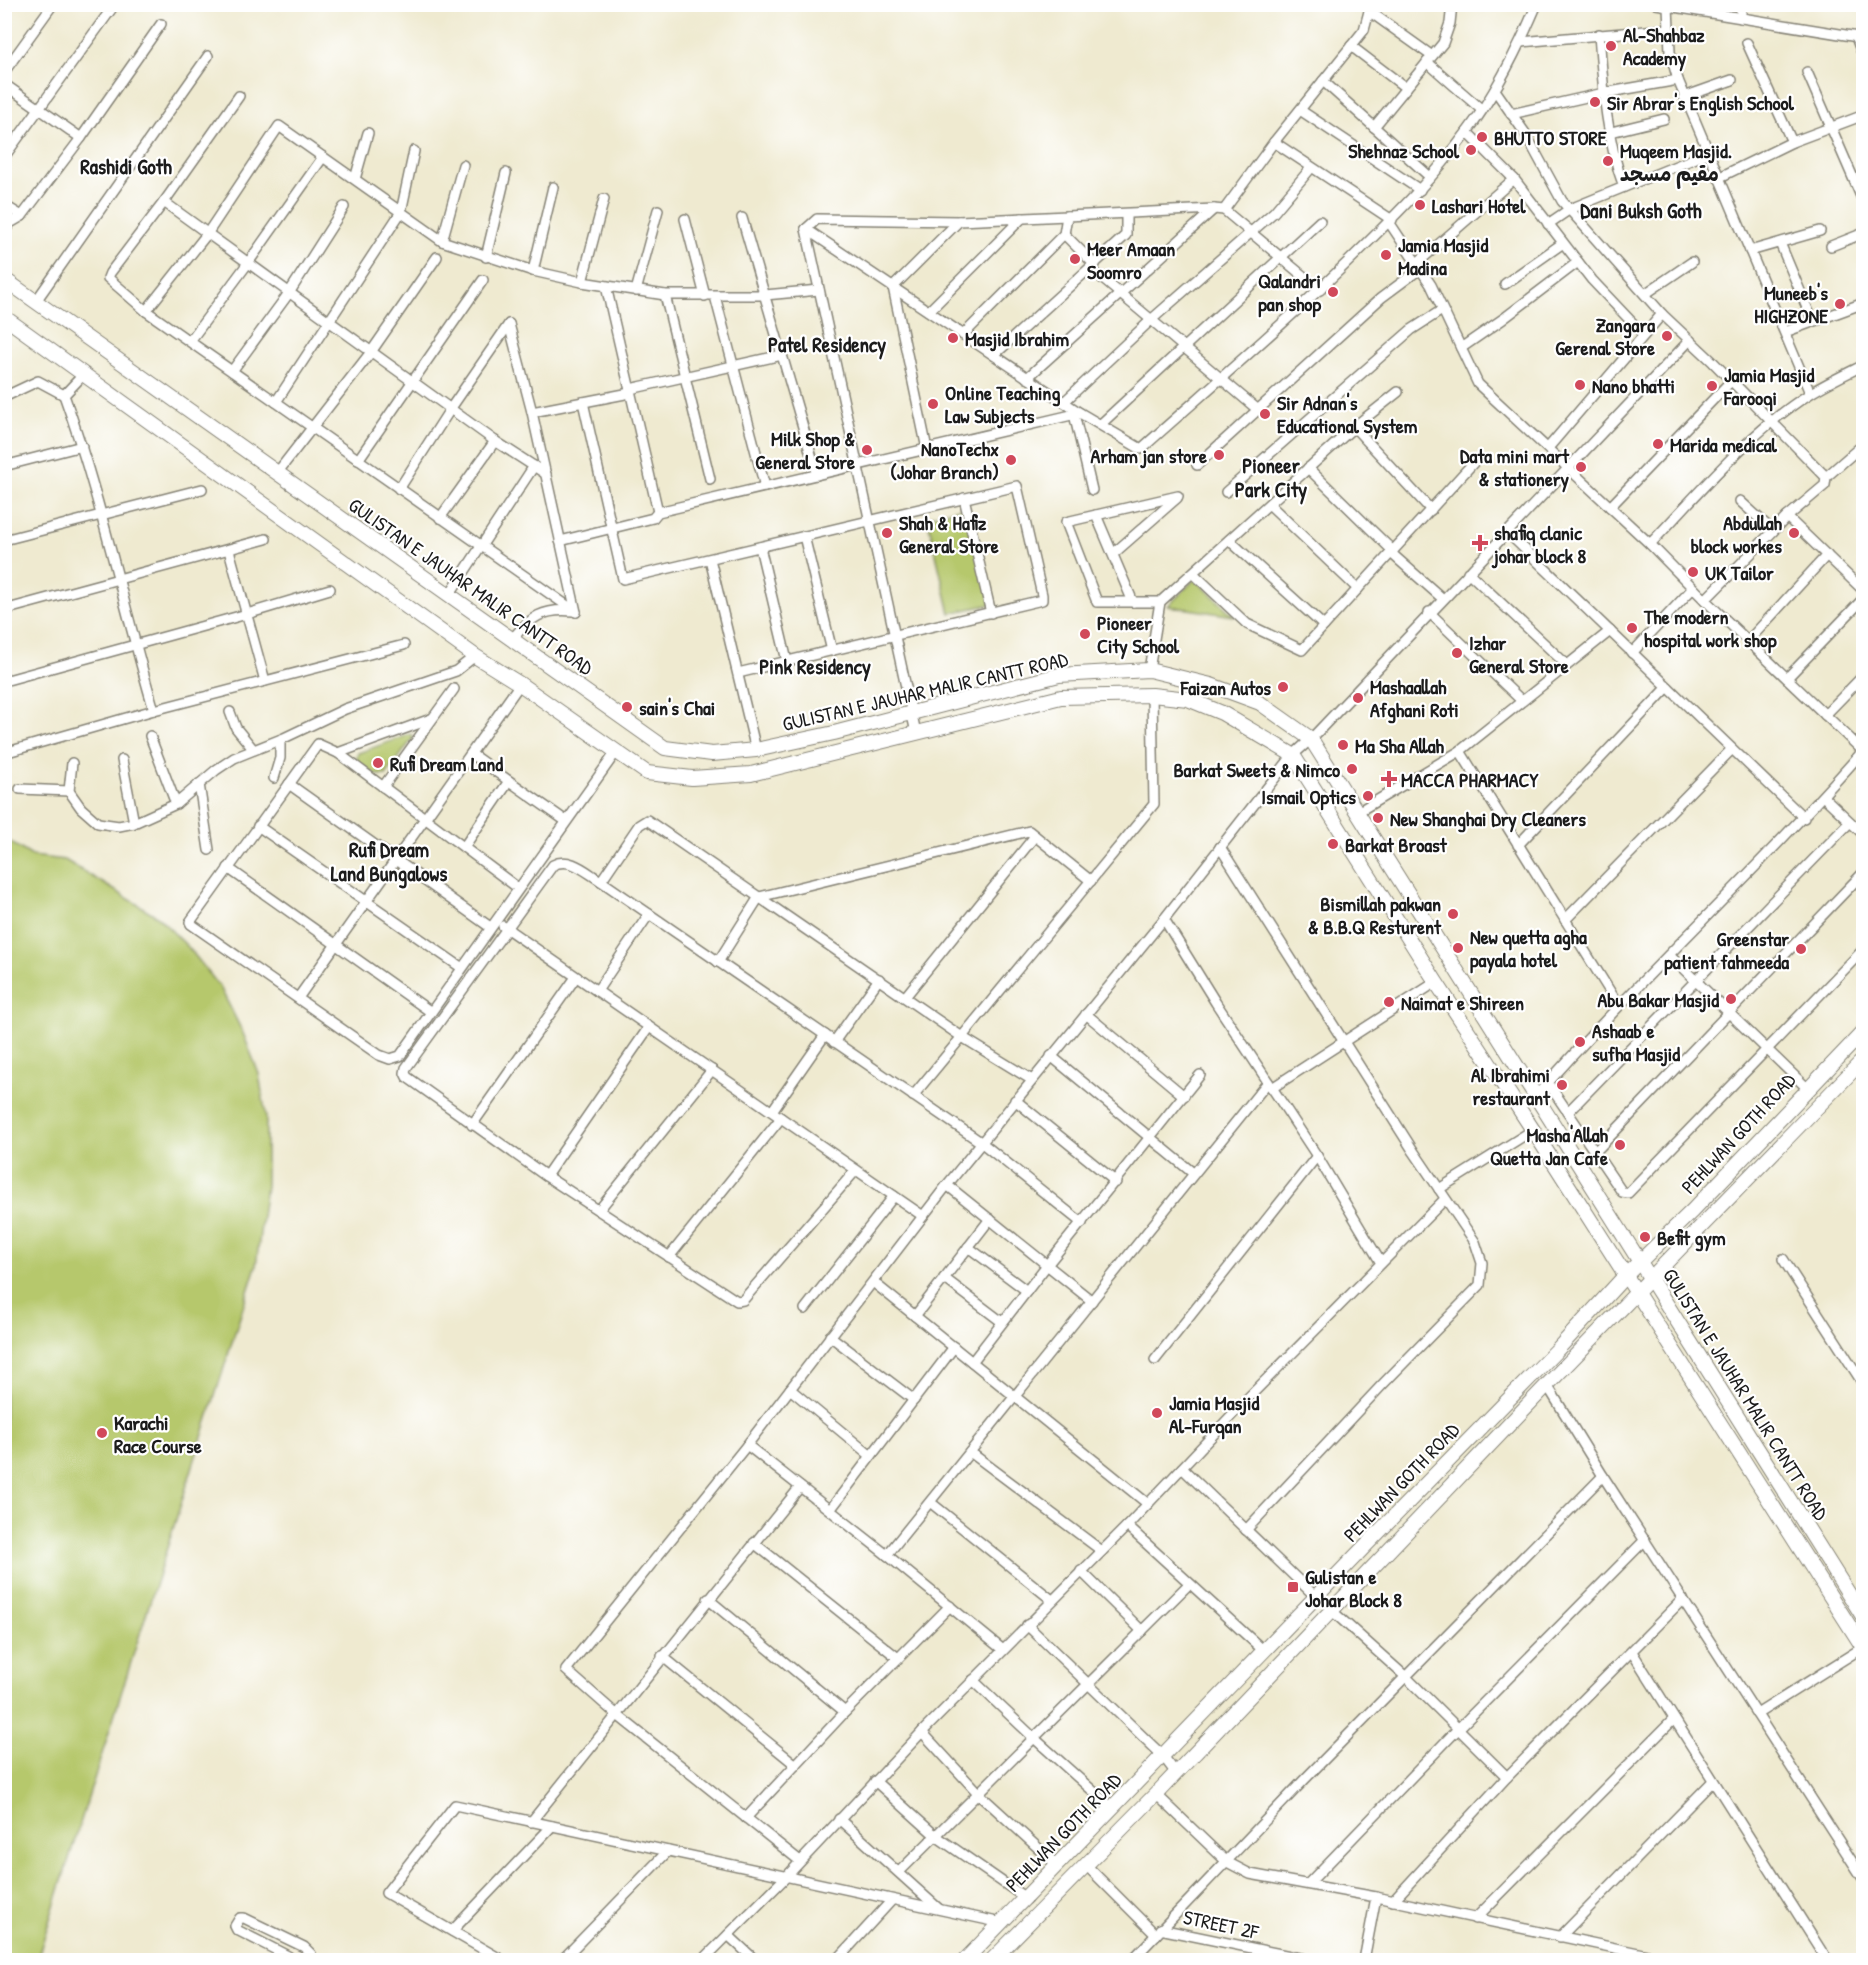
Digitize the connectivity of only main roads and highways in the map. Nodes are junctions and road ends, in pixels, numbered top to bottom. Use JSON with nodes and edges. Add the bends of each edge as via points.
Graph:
{"nodes":[{"id":1,"x":4,"y":279,"type":"edge"},
{"id":2,"x":4,"y":317,"type":"edge"},
{"id":3,"x":1863,"y":1031,"type":"edge"},
{"id":4,"x":1863,"y":1059,"type":"edge"},
{"id":5,"x":1639,"y":1263,"type":"junction"},
{"id":6,"x":1624,"y":1277,"type":"junction"},
{"id":7,"x":1650,"y":1278,"type":"junction"},
{"id":8,"x":1636,"y":1293,"type":"junction"},
{"id":9,"x":1863,"y":1618,"type":"edge"},
{"id":10,"x":1863,"y":1649,"type":"edge"},
{"id":11,"x":965,"y":1960,"type":"edge"},
{"id":12,"x":992,"y":1960,"type":"edge"}],
"edges":[{"from":1,"to":5,"type":"main road","name":"GULISTAN E JAUHAR MALIR CANTT ROAD","via":[[665,748],[712,754],[756,750],[1059,675],[1149,670],[1211,685],[1260,703],[1311,739]]},
{"from":2,"to":6,"type":"main road","name":"GULISTAN E JAUHAR MALIR CANTT ROAD","via":[[475,656],[647,773],[692,778],[751,774],[1061,697],[1152,695],[1188,699],[1222,713],[1293,755]]},
{"from":3,"to":5,"type":"main road","name":"PEHLWAN GOTH ROAD"},
{"from":4,"to":7,"type":"main road","name":"PEHLWAN GOTH ROAD"},
{"from":5,"to":6,"type":"main road","name":"PEHLWAN GOTH ROAD"},
{"from":5,"to":7,"type":"main road","name":"GULISTAN E JAUHAR MALIR CANTT ROAD"},
{"from":6,"to":8,"type":"main road","name":"GULISTAN E JAUHAR MALIR CANTT ROAD"},
{"from":6,"to":11,"type":"main road","name":"PEHLWAN GOTH ROAD"},
{"from":7,"to":8,"type":"main road","name":"PEHLWAN GOTH ROAD"},
{"from":7,"to":9,"type":"main road","name":"GULISTAN E JAUHAR MALIR CANTT ROAD"},
{"from":8,"to":10,"type":"main road","name":"GULISTAN E JAUHAR MALIR CANTT ROAD"},
{"from":8,"to":12,"type":"main road","name":"PEHLWAN GOTH ROAD"}]}
